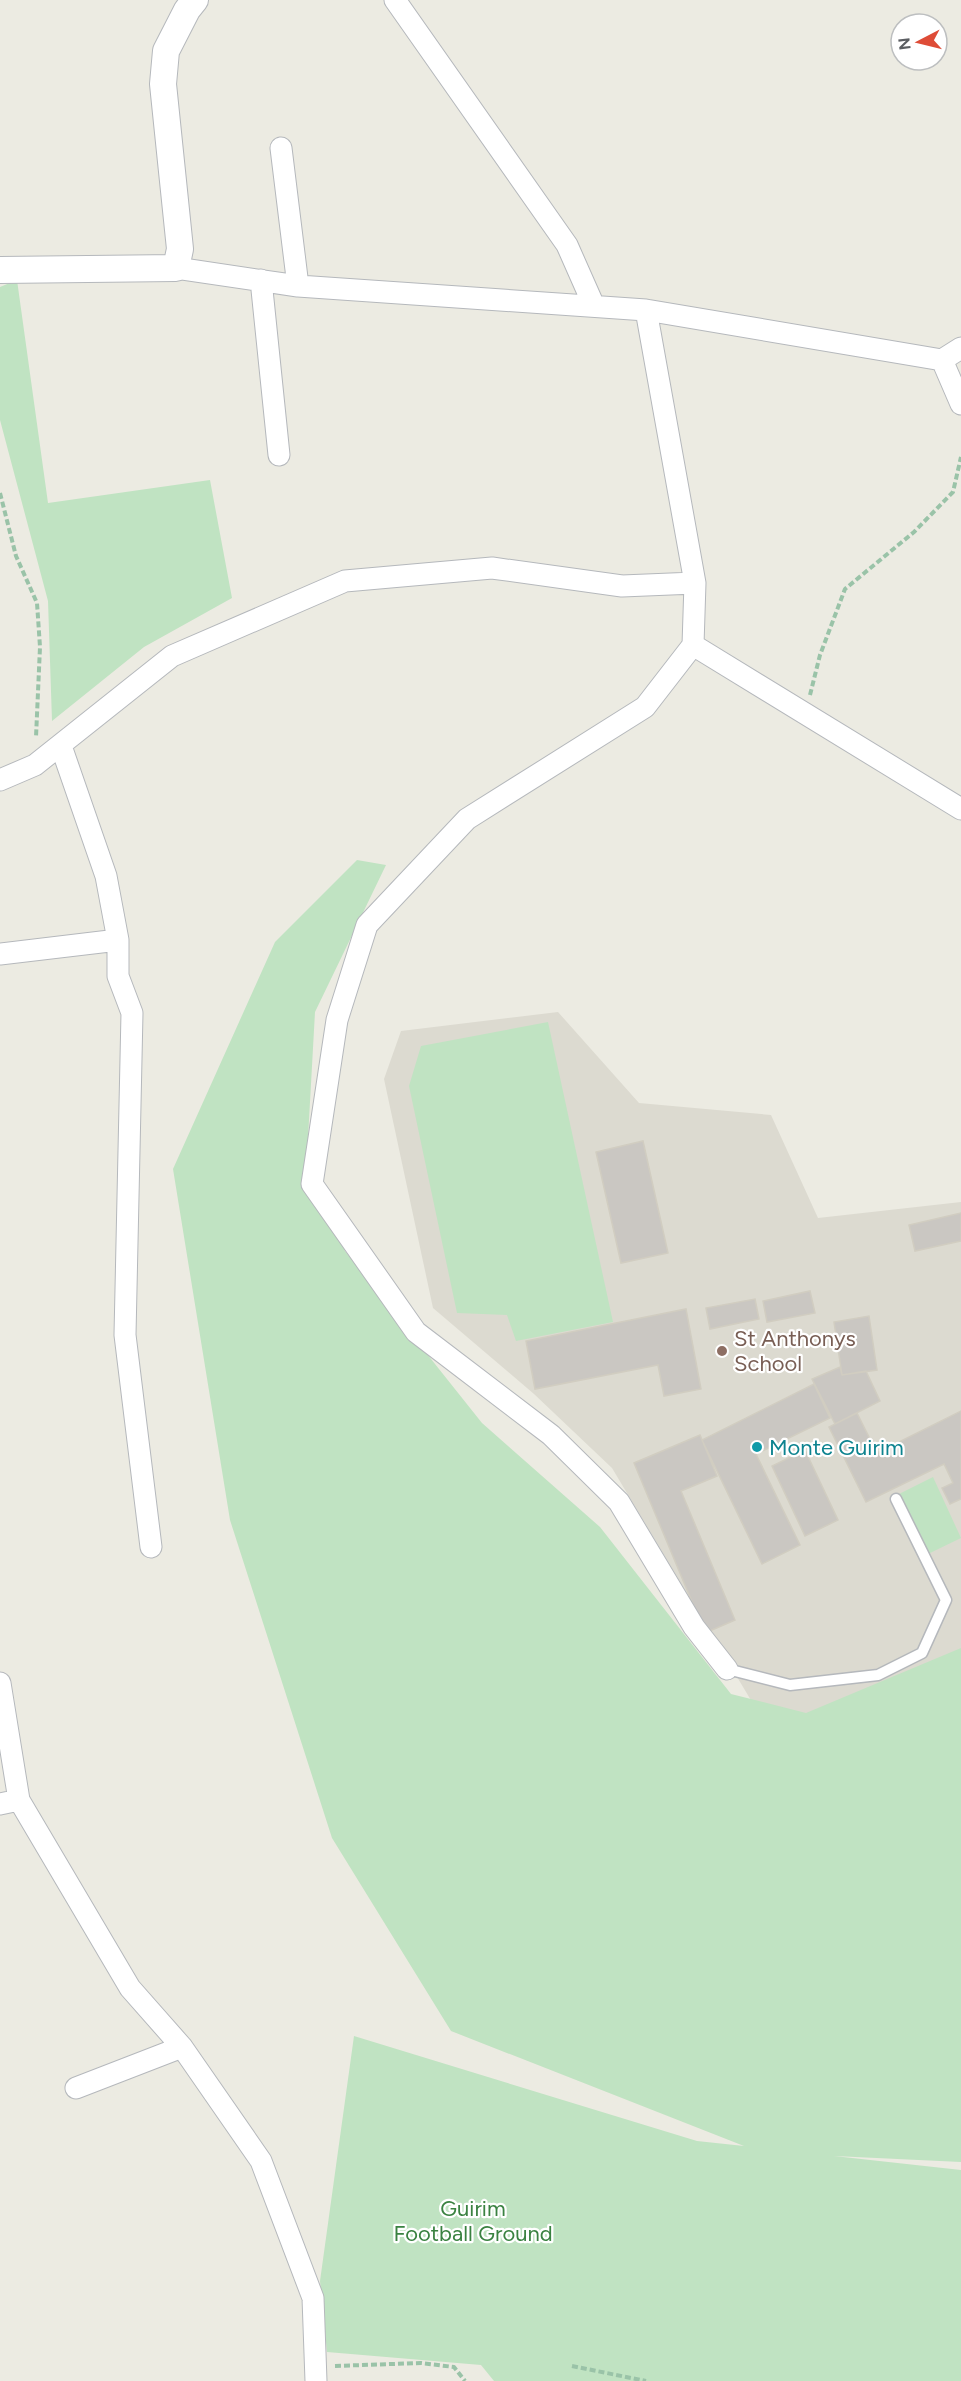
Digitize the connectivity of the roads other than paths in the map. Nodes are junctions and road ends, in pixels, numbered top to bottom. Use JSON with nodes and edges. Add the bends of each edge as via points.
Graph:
{"nodes":[{"id":1,"x":195,"y":0,"type":"edge"},
{"id":2,"x":395,"y":0,"type":"edge"},
{"id":3,"x":281,"y":148,"type":"dead end"},
{"id":4,"x":176,"y":268,"type":"junction"},
{"id":5,"x":0,"y":270,"type":"edge"},
{"id":6,"x":261,"y":280,"type":"junction"},
{"id":7,"x":298,"y":286,"type":"junction"},
{"id":8,"x":594,"y":306,"type":"junction"},
{"id":9,"x":646,"y":310,"type":"junction"},
{"id":10,"x":956,"y":349,"type":"edge"},
{"id":11,"x":961,"y":404,"type":"edge"},
{"id":12,"x":279,"y":455,"type":"dead end"},
{"id":13,"x":695,"y":583,"type":"junction"},
{"id":14,"x":693,"y":645,"type":"junction"},
{"id":15,"x":61,"y":746,"type":"junction"},
{"id":16,"x":0,"y":780,"type":"edge"},
{"id":17,"x":961,"y":809,"type":"edge"},
{"id":18,"x":118,"y":940,"type":"junction"},
{"id":19,"x":0,"y":954,"type":"edge"},
{"id":20,"x":896,"y":1499,"type":"dead end"},
{"id":21,"x":151,"y":1547,"type":"dead end"},
{"id":22,"x":727,"y":1670,"type":"joint"},
{"id":23,"x":0,"y":1683,"type":"edge"},
{"id":24,"x":10,"y":1802,"type":"edge"},
{"id":25,"x":182,"y":2047,"type":"junction"},
{"id":26,"x":76,"y":2088,"type":"dead end"},
{"id":27,"x":315,"y":2374,"type":"edge"}],
"edges":[{"from":1,"to":4,"type":"street","via":[[166,51],[163,84],[180,249]]},
{"from":2,"to":8,"type":"street","via":[[567,245]]},
{"from":3,"to":7,"type":"street"},
{"from":4,"to":5,"type":"street"},
{"from":4,"to":6,"type":"street"},
{"from":6,"to":7,"type":"street"},
{"from":6,"to":12,"type":"street"},
{"from":7,"to":8,"type":"street"},
{"from":8,"to":9,"type":"street"},
{"from":9,"to":10,"type":"street"},
{"from":9,"to":13,"type":"street"},
{"from":10,"to":11,"type":"street"},
{"from":13,"to":14,"type":"street"},
{"from":13,"to":15,"type":"street","via":[[622,586],[492,568],[345,581],[172,656]]},
{"from":14,"to":17,"type":"street"},
{"from":14,"to":22,"type":"street","via":[[645,707],[467,819],[367,925],[337,1020],[312,1184],[416,1332],[551,1435],[619,1502],[694,1627]]},
{"from":15,"to":16,"type":"street","via":[[35,765]]},
{"from":15,"to":18,"type":"street","via":[[106,876]]},
{"from":18,"to":19,"type":"street"},
{"from":18,"to":21,"type":"street","via":[[118,976],[132,1013],[124,1335]]},
{"from":20,"to":22,"type":"lane","via":[[946,1600],[922,1653],[878,1675],[790,1685]]},
{"from":23,"to":24,"type":"street"},
{"from":24,"to":25,"type":"street","via":[[130,1988]]},
{"from":25,"to":26,"type":"street"},
{"from":25,"to":27,"type":"street","via":[[261,2161],[313,2298]]}]}
